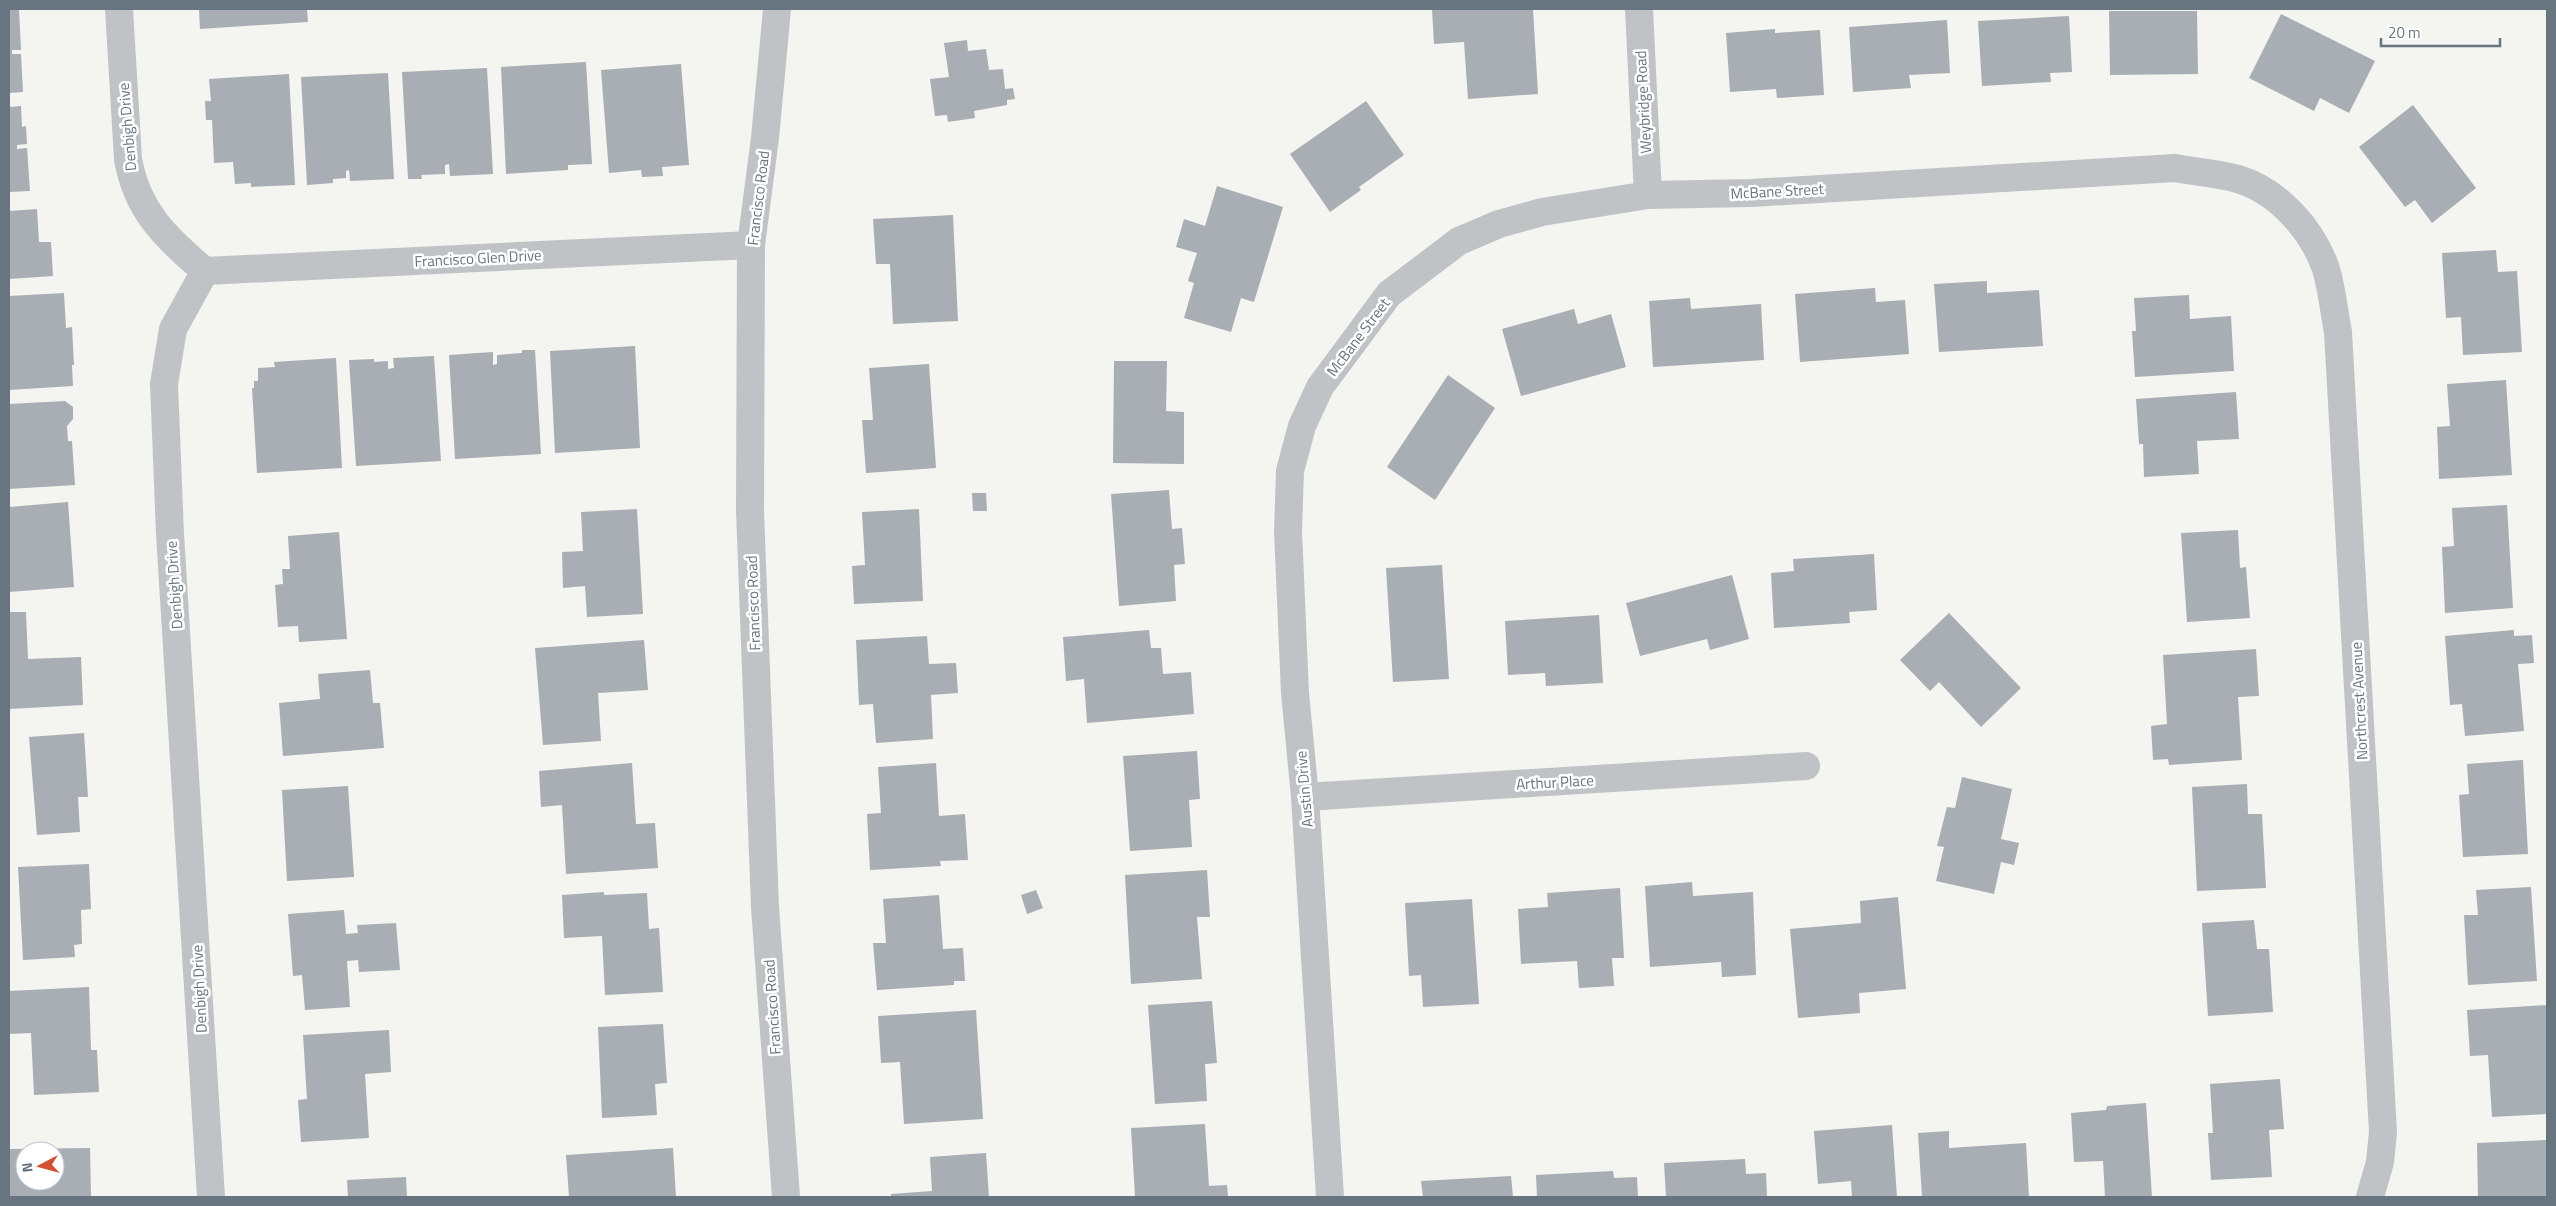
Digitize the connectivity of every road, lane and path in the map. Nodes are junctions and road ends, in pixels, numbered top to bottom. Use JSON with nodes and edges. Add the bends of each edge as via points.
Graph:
{"nodes":[{"id":1,"x":119,"y":9,"type":"edge"},
{"id":2,"x":777,"y":9,"type":"edge"},
{"id":3,"x":1639,"y":9,"type":"edge"},
{"id":4,"x":1648,"y":195,"type":"junction"},
{"id":5,"x":2292,"y":214,"type":"joint"},
{"id":6,"x":751,"y":245,"type":"junction"},
{"id":7,"x":205,"y":271,"type":"junction"},
{"id":8,"x":1320,"y":387,"type":"joint"},
{"id":9,"x":1806,"y":766,"type":"dead end"},
{"id":10,"x":1305,"y":797,"type":"junction"},
{"id":11,"x":211,"y":1197,"type":"edge"},
{"id":12,"x":786,"y":1197,"type":"edge"},
{"id":13,"x":1330,"y":1197,"type":"edge"},
{"id":14,"x":2370,"y":1197,"type":"edge"}],
"edges":[{"from":1,"to":7,"type":"street","name":"Denbigh Drive","via":[[132,182],[168,240]]},
{"from":2,"to":6,"type":"street","name":"Francisco Road"},
{"from":3,"to":4,"type":"street","name":"Weybridge Road"},
{"from":4,"to":5,"type":"street","name":"McBane Street","via":[[1751,193],[2175,168],[2238,179],[2266,191]]},
{"from":4,"to":8,"type":"street","name":"McBane Street","via":[[1542,212],[1499,224],[1459,241],[1389,294]]},
{"from":5,"to":14,"type":"street","name":"Northcrest Avenue","via":[[2312,240],[2326,269],[2338,332],[2383,1132],[2380,1162]]},
{"from":6,"to":7,"type":"street","name":"Francisco Glen Drive"},
{"from":6,"to":12,"type":"street","name":"Francisco Road","via":[[750,511],[756,728]]},
{"from":7,"to":11,"type":"street","name":"Denbigh Drive","via":[[173,329],[164,384],[170,534]]},
{"from":8,"to":10,"type":"street","name":"Austin Drive","via":[[1302,426],[1290,471],[1288,531],[1295,693]]},
{"from":9,"to":10,"type":"street","name":"Arthur Place"},
{"from":10,"to":13,"type":"street","name":"Austin Drive"}]}
